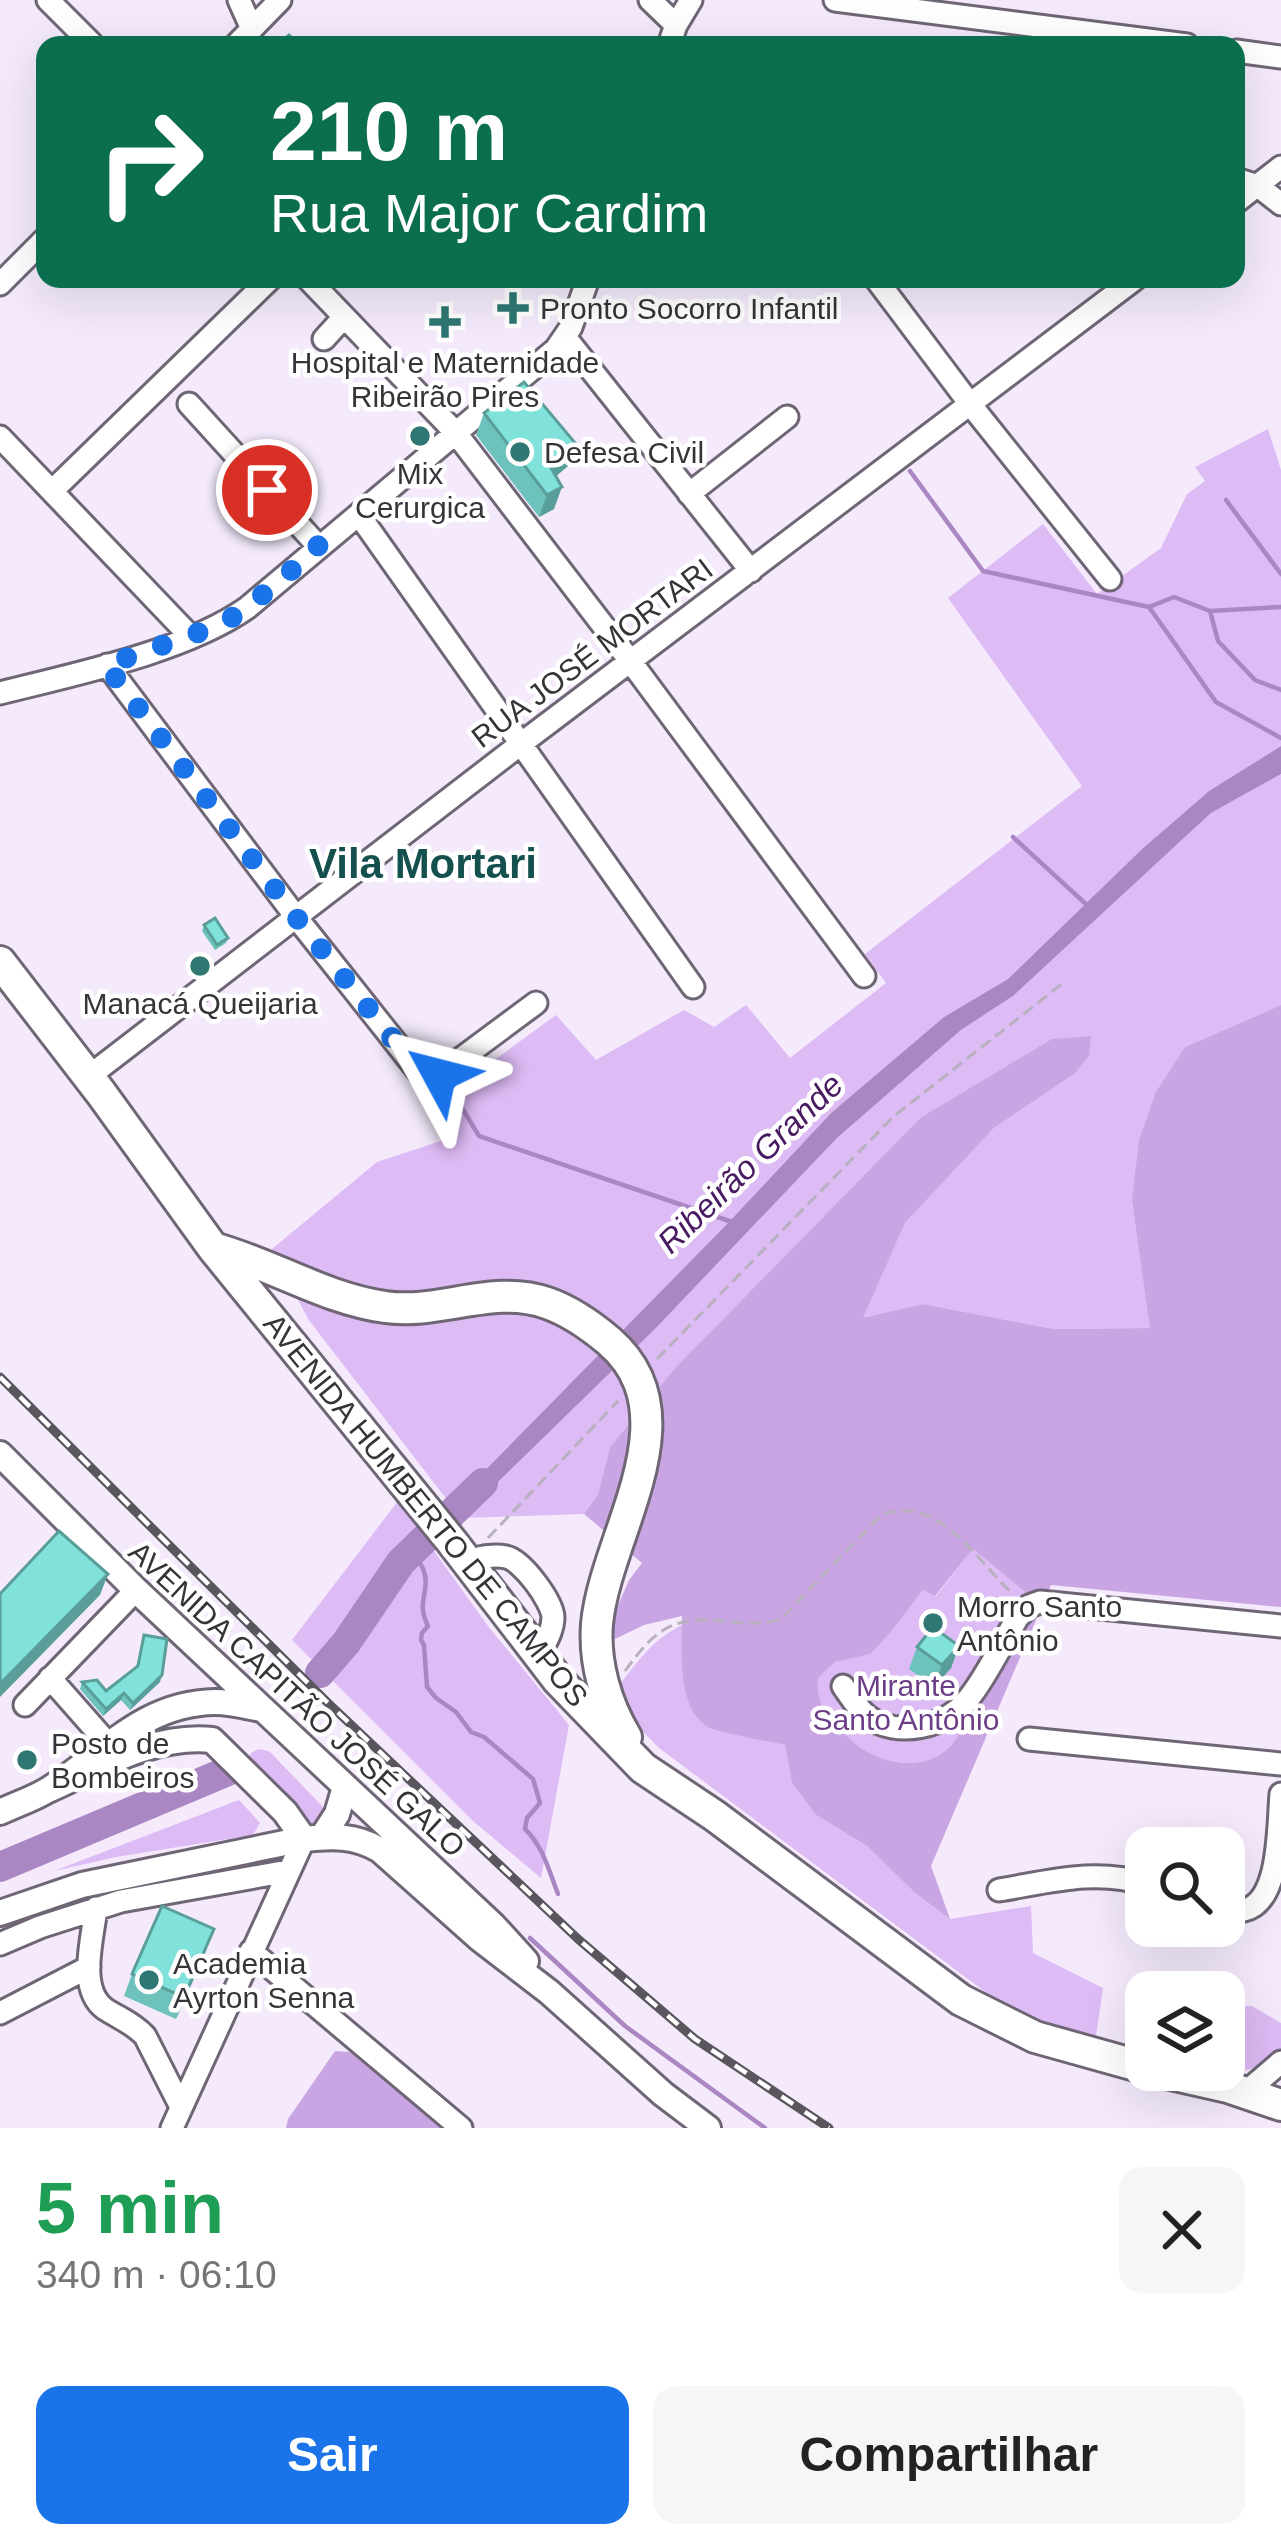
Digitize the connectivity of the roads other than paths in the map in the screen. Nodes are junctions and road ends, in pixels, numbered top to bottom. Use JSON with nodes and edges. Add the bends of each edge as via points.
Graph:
{"nodes":[{"id":1,"x":47,"y":0,"type":"edge"},
{"id":2,"x":239,"y":0,"type":"edge"},
{"id":3,"x":280,"y":0,"type":"edge"},
{"id":4,"x":650,"y":0,"type":"edge"},
{"id":5,"x":691,"y":0,"type":"edge"},
{"id":6,"x":835,"y":0,"type":"edge"},
{"id":7,"x":975,"y":9,"type":"edge"},
{"id":8,"x":673,"y":35,"type":"edge"},
{"id":9,"x":84,"y":36,"type":"edge"},
{"id":10,"x":244,"y":36,"type":"edge"},
{"id":11,"x":245,"y":36,"type":"edge"},
{"id":12,"x":1134,"y":36,"type":"edge"},
{"id":13,"x":1245,"y":52,"type":"edge"},
{"id":14,"x":1281,"y":57,"type":"edge"},
{"id":15,"x":1281,"y":167,"type":"edge"},
{"id":16,"x":1247,"y":182,"type":"edge"},
{"id":17,"x":1281,"y":204,"type":"edge"},
{"id":18,"x":36,"y":248,"type":"edge"},
{"id":19,"x":0,"y":284,"type":"edge"},
{"id":20,"x":261,"y":288,"type":"edge"},
{"id":21,"x":317,"y":288,"type":"edge"},
{"id":22,"x":584,"y":288,"type":"edge"},
{"id":23,"x":882,"y":288,"type":"edge"},
{"id":24,"x":1123,"y":288,"type":"edge"},
{"id":25,"x":344,"y":316,"type":"junction"},
{"id":26,"x":565,"y":338,"type":"junction"},
{"id":27,"x":324,"y":339,"type":"dead end"},
{"id":28,"x":189,"y":404,"type":"dead end"},
{"id":29,"x":970,"y":404,"type":"junction"},
{"id":30,"x":787,"y":417,"type":"dead end"},
{"id":31,"x":455,"y":432,"type":"junction"},
{"id":32,"x":0,"y":437,"type":"edge"},
{"id":33,"x":52,"y":491,"type":"junction"},
{"id":34,"x":689,"y":494,"type":"junction"},
{"id":35,"x":359,"y":515,"type":"junction"},
{"id":36,"x":319,"y":547,"type":"junction"},
{"id":37,"x":751,"y":571,"type":"junction"},
{"id":38,"x":1111,"y":579,"type":"dead end"},
{"id":39,"x":190,"y":637,"type":"junction"},
{"id":40,"x":631,"y":662,"type":"junction"},
{"id":41,"x":106,"y":665,"type":"junction"},
{"id":42,"x":0,"y":694,"type":"edge"},
{"id":43,"x":522,"y":743,"type":"junction"},
{"id":44,"x":296,"y":917,"type":"junction"},
{"id":45,"x":0,"y":962,"type":"edge"},
{"id":46,"x":864,"y":976,"type":"dead end"},
{"id":47,"x":693,"y":987,"type":"dead end"},
{"id":48,"x":536,"y":1003,"type":"dead end"},
{"id":49,"x":88,"y":1077,"type":"junction"},
{"id":50,"x":213,"y":1248,"type":"junction"},
{"id":51,"x":0,"y":1454,"type":"edge"},
{"id":52,"x":136,"y":1590,"type":"junction"},
{"id":53,"x":1281,"y":1626,"type":"edge"},
{"id":54,"x":596,"y":1640,"type":"junction"},
{"id":55,"x":541,"y":1657,"type":"junction"},
{"id":56,"x":50,"y":1678,"type":"junction"},
{"id":57,"x":843,"y":1687,"type":"dead end"},
{"id":58,"x":25,"y":1705,"type":"dead end"},
{"id":59,"x":261,"y":1709,"type":"junction"},
{"id":60,"x":1029,"y":1739,"type":"dead end"},
{"id":61,"x":109,"y":1745,"type":"junction"},
{"id":62,"x":1281,"y":1764,"type":"edge"},
{"id":63,"x":643,"y":1768,"type":"junction"},
{"id":64,"x":345,"y":1787,"type":"junction"},
{"id":65,"x":48,"y":1790,"type":"junction"},
{"id":66,"x":1281,"y":1794,"type":"edge"},
{"id":67,"x":0,"y":1812,"type":"edge"},
{"id":68,"x":303,"y":1840,"type":"junction"},
{"id":69,"x":288,"y":1870,"type":"junction"},
{"id":70,"x":1125,"y":1877,"type":"edge"},
{"id":71,"x":998,"y":1890,"type":"dead end"},
{"id":72,"x":96,"y":1908,"type":"junction"},
{"id":73,"x":1245,"y":1909,"type":"edge"},
{"id":74,"x":0,"y":1913,"type":"edge"},
{"id":75,"x":0,"y":1944,"type":"edge"},
{"id":76,"x":251,"y":1951,"type":"junction"},
{"id":77,"x":89,"y":1967,"type":"junction"},
{"id":78,"x":549,"y":1991,"type":"junction"},
{"id":79,"x":0,"y":2013,"type":"edge"},
{"id":80,"x":1125,"y":2062,"type":"edge"},
{"id":81,"x":1281,"y":2062,"type":"edge"},
{"id":82,"x":1261,"y":2089,"type":"edge"},
{"id":83,"x":1281,"y":2105,"type":"edge"},
{"id":84,"x":177,"y":2118,"type":"edge"},
{"id":85,"x":460,"y":2128,"type":"edge"},
{"id":86,"x":708,"y":2128,"type":"edge"}],
"edges":[{"from":1,"to":9,"type":"street"},
{"from":2,"to":10,"type":"street"},
{"from":3,"to":11,"type":"street"},
{"from":4,"to":8,"type":"street"},
{"from":5,"to":8,"type":"street"},
{"from":6,"to":7,"type":"street"},
{"from":7,"to":12,"type":"street"},
{"from":13,"to":14,"type":"street"},
{"from":15,"to":16,"type":"street"},
{"from":16,"to":17,"type":"street"},
{"from":18,"to":19,"type":"street"},
{"from":20,"to":33,"type":"street"},
{"from":21,"to":25,"type":"street"},
{"from":22,"to":26,"type":"street"},
{"from":23,"to":29,"type":"street"},
{"from":24,"to":29,"type":"street","name":"RUA JOSÉ MORTARI"},
{"from":25,"to":27,"type":"street"},
{"from":25,"to":31,"type":"street"},
{"from":26,"to":31,"type":"street"},
{"from":26,"to":34,"type":"street"},
{"from":28,"to":36,"type":"street"},
{"from":29,"to":37,"type":"street","name":"RUA JOSÉ MORTARI"},
{"from":29,"to":38,"type":"street"},
{"from":30,"to":34,"type":"street"},
{"from":31,"to":35,"type":"street"},
{"from":31,"to":40,"type":"street"},
{"from":32,"to":33,"type":"street"},
{"from":33,"to":39,"type":"street"},
{"from":34,"to":37,"type":"street"},
{"from":35,"to":36,"type":"street"},
{"from":35,"to":43,"type":"street"},
{"from":36,"to":39,"type":"street","via":[[247,608]]},
{"from":37,"to":40,"type":"street","name":"RUA JOSÉ MORTARI"},
{"from":39,"to":41,"type":"street"},
{"from":40,"to":43,"type":"street","name":"RUA JOSÉ MORTARI"},
{"from":40,"to":46,"type":"street"},
{"from":41,"to":42,"type":"street"},
{"from":41,"to":44,"type":"street"},
{"from":43,"to":44,"type":"street","name":"RUA JOSÉ MORTARI"},
{"from":43,"to":47,"type":"street"},
{"from":44,"to":48,"type":"street","via":[[425,1076],[439,1075]]},
{"from":44,"to":49,"type":"street","name":"RUA JOSÉ MORTARI"},
{"from":45,"to":49,"type":"highway","name":"AVENIDA HUMBERTO DE CAMPOS"},
{"from":49,"to":50,"type":"highway","name":"AVENIDA HUMBERTO DE CAMPOS"},
{"from":50,"to":54,"type":"highway","name":"AVENIDA HUMBERTO DE CAMPOS","via":[[341,1299],[389,1308],[512,1294],[541,1301],[569,1311],[622,1352],[638,1378],[643,1461]]},
{"from":50,"to":55,"type":"highway","name":"AVENIDA HUMBERTO DE CAMPOS"},
{"from":51,"to":52,"type":"main road","name":"AVENIDA CAPITÃO JOSÉ GALO"},
{"from":52,"to":56,"type":"street"},
{"from":52,"to":59,"type":"main road","name":"AVENIDA CAPITÃO JOSÉ GALO"},
{"from":53,"to":57,"type":"street","via":[[1040,1602],[1018,1616],[969,1699],[943,1719],[923,1727],[880,1724]]},
{"from":54,"to":55,"type":"highway"},
{"from":54,"to":63,"type":"highway","name":"AVENIDA HUMBERTO DE CAMPOS","via":[[616,1720]]},
{"from":55,"to":63,"type":"highway","name":"AVENIDA HUMBERTO DE CAMPOS"},
{"from":56,"to":58,"type":"street"},
{"from":56,"to":61,"type":"street"},
{"from":59,"to":61,"type":"main road","via":[[188,1704],[157,1713]]},
{"from":59,"to":64,"type":"main road","name":"AVENIDA CAPITÃO JOSÉ GALO"},
{"from":60,"to":62,"type":"street"},
{"from":61,"to":65,"type":"main road"},
{"from":63,"to":80,"type":"highway","name":"AVENIDA HUMBERTO DE CAMPOS","via":[[962,2000],[1035,2037]]},
{"from":64,"to":68,"type":"main road","via":[[337,1814]]},
{"from":64,"to":78,"type":"main road","name":"AVENIDA CAPITÃO JOSÉ GALO","via":[[494,1926]]},
{"from":65,"to":67,"type":"main road"},
{"from":65,"to":68,"type":"main road","via":[[177,1739],[212,1740]]},
{"from":66,"to":73,"type":"street","via":[[1275,1870],[1258,1904]]},
{"from":68,"to":69,"type":"street"},
{"from":68,"to":74,"type":"main road","via":[[82,1885]]},
{"from":68,"to":78,"type":"main road","name":"AVENIDA CAPITÃO JOSÉ GALO","via":[[350,1838],[380,1850]]},
{"from":69,"to":72,"type":"street"},
{"from":69,"to":76,"type":"street"},
{"from":70,"to":71,"type":"street"},
{"from":72,"to":75,"type":"street"},
{"from":72,"to":77,"type":"street"},
{"from":76,"to":84,"type":"street"},
{"from":76,"to":85,"type":"street"},
{"from":77,"to":79,"type":"street"},
{"from":77,"to":84,"type":"street","via":[[101,2006],[145,2036]]},
{"from":78,"to":86,"type":"main road","name":"AVENIDA CAPITÃO JOSÉ GALO"},
{"from":81,"to":82,"type":"street"},
{"from":82,"to":83,"type":"highway","name":"AVENIDA HUMBERTO DE CAMPOS"}]}
